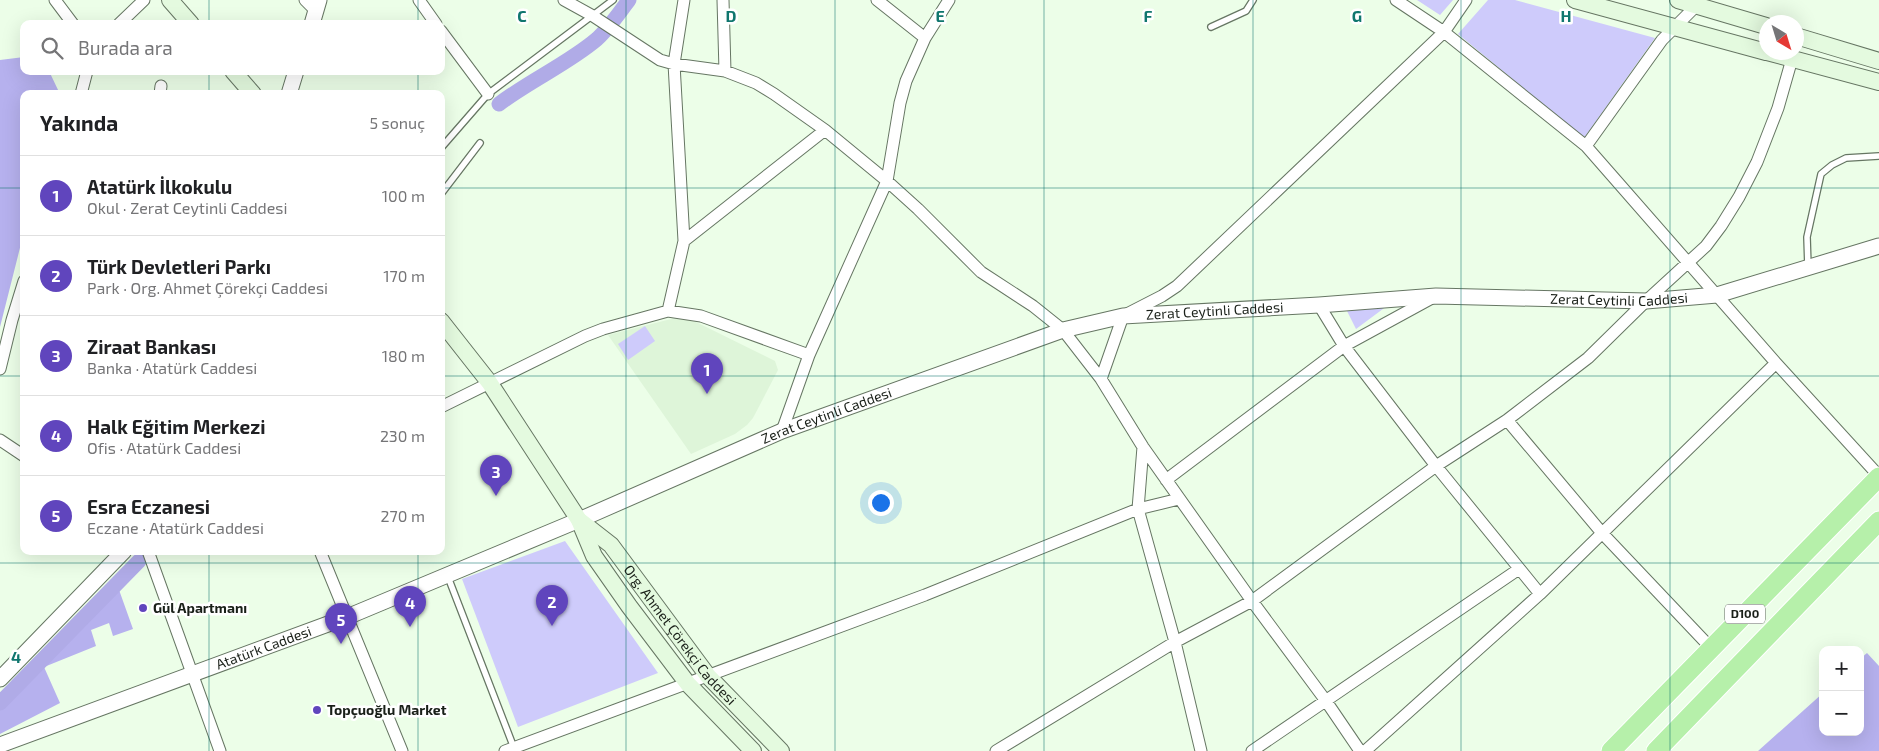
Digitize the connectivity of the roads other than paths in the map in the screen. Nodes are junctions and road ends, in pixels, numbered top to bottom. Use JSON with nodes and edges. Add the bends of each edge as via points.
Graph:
{"nodes":[{"id":1,"x":55,"y":0,"type":"edge"},
{"id":2,"x":144,"y":0,"type":"edge"},
{"id":3,"x":170,"y":0,"type":"edge"},
{"id":4,"x":304,"y":0,"type":"edge"},
{"id":5,"x":418,"y":0,"type":"edge"},
{"id":6,"x":564,"y":0,"type":"edge"},
{"id":7,"x":613,"y":0,"type":"edge"},
{"id":8,"x":684,"y":0,"type":"edge"},
{"id":9,"x":723,"y":0,"type":"edge"},
{"id":10,"x":877,"y":0,"type":"edge"},
{"id":11,"x":949,"y":0,"type":"edge"},
{"id":12,"x":1253,"y":0,"type":"edge"},
{"id":13,"x":1396,"y":0,"type":"edge"},
{"id":14,"x":1466,"y":0,"type":"edge"},
{"id":15,"x":1575,"y":0,"type":"edge"},
{"id":16,"x":1678,"y":0,"type":"edge"},
{"id":17,"x":1696,"y":2,"type":"edge"},
{"id":18,"x":316,"y":12,"type":"edge"},
{"id":19,"x":597,"y":19,"type":"junction"},
{"id":20,"x":70,"y":20,"type":"edge"},
{"id":21,"x":123,"y":20,"type":"edge"},
{"id":22,"x":188,"y":20,"type":"edge"},
{"id":23,"x":433,"y":20,"type":"edge"},
{"id":24,"x":1759,"y":24,"type":"edge"},
{"id":25,"x":1210,"y":27,"type":"dead end"},
{"id":26,"x":1673,"y":28,"type":"junction"},
{"id":27,"x":1444,"y":32,"type":"junction"},
{"id":28,"x":445,"y":36,"type":"edge"},
{"id":29,"x":925,"y":38,"type":"junction"},
{"id":30,"x":1804,"y":38,"type":"edge"},
{"id":31,"x":1759,"y":50,"type":"edge"},
{"id":32,"x":1792,"y":60,"type":"edge"},
{"id":33,"x":1796,"y":60,"type":"edge"},
{"id":34,"x":1879,"y":61,"type":"edge"},
{"id":35,"x":674,"y":64,"type":"junction"},
{"id":36,"x":725,"y":71,"type":"junction"},
{"id":37,"x":86,"y":75,"type":"edge"},
{"id":38,"x":236,"y":75,"type":"edge"},
{"id":39,"x":295,"y":75,"type":"edge"},
{"id":40,"x":1879,"y":82,"type":"edge"},
{"id":41,"x":81,"y":90,"type":"edge"},
{"id":42,"x":250,"y":90,"type":"edge"},
{"id":43,"x":290,"y":90,"type":"edge"},
{"id":44,"x":488,"y":94,"type":"junction"},
{"id":45,"x":825,"y":130,"type":"junction"},
{"id":46,"x":445,"y":143,"type":"edge"},
{"id":47,"x":480,"y":143,"type":"dead end"},
{"id":48,"x":1586,"y":146,"type":"junction"},
{"id":49,"x":1879,"y":156,"type":"edge"},
{"id":50,"x":888,"y":181,"type":"junction"},
{"id":51,"x":445,"y":189,"type":"edge"},
{"id":52,"x":684,"y":241,"type":"junction"},
{"id":53,"x":1879,"y":246,"type":"edge"},
{"id":54,"x":1688,"y":263,"type":"junction"},
{"id":55,"x":1808,"y":267,"type":"junction"},
{"id":56,"x":20,"y":294,"type":"edge"},
{"id":57,"x":1717,"y":295,"type":"junction"},
{"id":58,"x":1436,"y":296,"type":"junction"},
{"id":59,"x":1646,"y":301,"type":"junction"},
{"id":60,"x":1318,"y":305,"type":"junction"},
{"id":61,"x":668,"y":310,"type":"junction"},
{"id":62,"x":1123,"y":316,"type":"junction"},
{"id":63,"x":12,"y":320,"type":"junction"},
{"id":64,"x":20,"y":322,"type":"edge"},
{"id":65,"x":445,"y":326,"type":"edge"},
{"id":66,"x":1062,"y":330,"type":"junction"},
{"id":67,"x":1344,"y":346,"type":"junction"},
{"id":68,"x":809,"y":355,"type":"junction"},
{"id":69,"x":1776,"y":364,"type":"junction"},
{"id":70,"x":0,"y":369,"type":"edge"},
{"id":71,"x":1101,"y":379,"type":"junction"},
{"id":72,"x":490,"y":382,"type":"junction"},
{"id":73,"x":445,"y":406,"type":"edge"},
{"id":74,"x":1507,"y":420,"type":"junction"},
{"id":75,"x":782,"y":431,"type":"junction"},
{"id":76,"x":0,"y":440,"type":"edge"},
{"id":77,"x":1143,"y":447,"type":"junction"},
{"id":78,"x":20,"y":453,"type":"edge"},
{"id":79,"x":1436,"y":466,"type":"junction"},
{"id":80,"x":1879,"y":476,"type":"edge"},
{"id":81,"x":1166,"y":480,"type":"junction"},
{"id":82,"x":1179,"y":499,"type":"junction"},
{"id":83,"x":1138,"y":509,"type":"junction"},
{"id":84,"x":580,"y":520,"type":"junction"},
{"id":85,"x":1879,"y":521,"type":"edge"},
{"id":86,"x":1602,"y":534,"type":"junction"},
{"id":87,"x":120,"y":555,"type":"edge"},
{"id":88,"x":150,"y":555,"type":"edge"},
{"id":89,"x":322,"y":555,"type":"edge"},
{"id":90,"x":1519,"y":569,"type":"junction"},
{"id":91,"x":447,"y":575,"type":"junction"},
{"id":92,"x":1540,"y":594,"type":"junction"},
{"id":93,"x":1252,"y":601,"type":"junction"},
{"id":94,"x":347,"y":617,"type":"junction"},
{"id":95,"x":1175,"y":642,"type":"junction"},
{"id":96,"x":1711,"y":648,"type":"junction"},
{"id":97,"x":192,"y":674,"type":"junction"},
{"id":98,"x":708,"y":676,"type":"junction"},
{"id":99,"x":0,"y":679,"type":"edge"},
{"id":100,"x":688,"y":684,"type":"junction"},
{"id":101,"x":1326,"y":702,"type":"junction"},
{"id":102,"x":0,"y":745,"type":"edge"},
{"id":103,"x":510,"y":749,"type":"edge"},
{"id":104,"x":220,"y":751,"type":"edge"},
{"id":105,"x":402,"y":751,"type":"edge"},
{"id":106,"x":754,"y":751,"type":"edge"},
{"id":107,"x":781,"y":751,"type":"edge"},
{"id":108,"x":996,"y":751,"type":"edge"},
{"id":109,"x":1201,"y":751,"type":"edge"},
{"id":110,"x":1252,"y":751,"type":"edge"},
{"id":111,"x":1360,"y":751,"type":"edge"},
{"id":112,"x":1365,"y":751,"type":"edge"},
{"id":113,"x":1611,"y":751,"type":"edge"},
{"id":114,"x":1656,"y":751,"type":"edge"}],
"edges":[{"from":1,"to":20,"type":"street"},
{"from":2,"to":21,"type":"street"},
{"from":3,"to":22,"type":"main road"},
{"from":4,"to":18,"type":"street"},
{"from":5,"to":23,"type":"street"},
{"from":6,"to":19,"type":"street"},
{"from":7,"to":19,"type":"lane"},
{"from":8,"to":35,"type":"street"},
{"from":9,"to":36,"type":"street"},
{"from":10,"to":29,"type":"street"},
{"from":11,"to":29,"type":"street"},
{"from":12,"to":25,"type":"lane","via":[[1246,10]]},
{"from":13,"to":27,"type":"street"},
{"from":14,"to":27,"type":"street"},
{"from":15,"to":26,"type":"main road"},
{"from":16,"to":17,"type":"main road"},
{"from":17,"to":24,"type":"main road"},
{"from":17,"to":26,"type":"street","via":[[1690,13]]},
{"from":19,"to":35,"type":"street","via":[[654,57]]},
{"from":19,"to":44,"type":"lane"},
{"from":26,"to":31,"type":"main road"},
{"from":26,"to":48,"type":"street"},
{"from":27,"to":48,"type":"street"},
{"from":27,"to":62,"type":"street","via":[[1177,286]]},
{"from":28,"to":44,"type":"street"},
{"from":29,"to":50,"type":"street","via":[[900,102]]},
{"from":30,"to":34,"type":"main road"},
{"from":32,"to":54,"type":"street","via":[[1778,108],[1753,171],[1722,226]]},
{"from":33,"to":40,"type":"main road"},
{"from":35,"to":36,"type":"street"},
{"from":35,"to":52,"type":"street"},
{"from":36,"to":45,"type":"street","via":[[756,83]]},
{"from":37,"to":41,"type":"street"},
{"from":38,"to":42,"type":"main road"},
{"from":39,"to":43,"type":"street"},
{"from":44,"to":46,"type":"lane"},
{"from":45,"to":50,"type":"street"},
{"from":45,"to":52,"type":"street"},
{"from":47,"to":51,"type":"lane"},
{"from":48,"to":54,"type":"street"},
{"from":49,"to":55,"type":"lane","via":[[1846,158],[1821,174],[1807,237]]},
{"from":50,"to":66,"type":"street","via":[[977,269],[1033,306]]},
{"from":50,"to":68,"type":"street"},
{"from":52,"to":61,"type":"street"},
{"from":53,"to":55,"type":"street","name":"Zerat Ceytinli Caddesi"},
{"from":54,"to":57,"type":"street"},
{"from":54,"to":59,"type":"street"},
{"from":55,"to":57,"type":"street","name":"Zerat Ceytinli Caddesi"},
{"from":56,"to":63,"type":"street"},
{"from":57,"to":59,"type":"street","name":"Zerat Ceytinli Caddesi"},
{"from":57,"to":69,"type":"street"},
{"from":58,"to":59,"type":"street","name":"Zerat Ceytinli Caddesi"},
{"from":58,"to":60,"type":"street","name":"Zerat Ceytinli Caddesi"},
{"from":58,"to":67,"type":"street"},
{"from":59,"to":74,"type":"street","via":[[1588,358]]},
{"from":60,"to":62,"type":"street","name":"Zerat Ceytinli Caddesi"},
{"from":60,"to":67,"type":"street"},
{"from":61,"to":68,"type":"street","via":[[702,316]]},
{"from":61,"to":72,"type":"street","via":[[593,333]]},
{"from":62,"to":66,"type":"street","name":"Zerat Ceytinli Caddesi"},
{"from":62,"to":71,"type":"street"},
{"from":63,"to":64,"type":"street"},
{"from":63,"to":70,"type":"street"},
{"from":65,"to":72,"type":"main road","name":"Org. Ahmet Çörekçi Caddesi"},
{"from":66,"to":71,"type":"street"},
{"from":66,"to":75,"type":"street","name":"Zerat Ceytinli Caddesi"},
{"from":67,"to":79,"type":"street"},
{"from":67,"to":81,"type":"street"},
{"from":68,"to":75,"type":"street"},
{"from":69,"to":80,"type":"street"},
{"from":69,"to":86,"type":"street"},
{"from":71,"to":77,"type":"street"},
{"from":72,"to":73,"type":"street"},
{"from":72,"to":84,"type":"main road","name":"Org. Ahmet Çörekçi Caddesi"},
{"from":74,"to":79,"type":"street"},
{"from":74,"to":86,"type":"street"},
{"from":75,"to":84,"type":"street","name":"Zerat Ceytinli Caddesi"},
{"from":76,"to":78,"type":"street"},
{"from":77,"to":81,"type":"street"},
{"from":77,"to":83,"type":"street"},
{"from":79,"to":90,"type":"street"},
{"from":79,"to":93,"type":"street"},
{"from":80,"to":96,"type":"highway","number":"D100"},
{"from":81,"to":82,"type":"street"},
{"from":82,"to":83,"type":"street"},
{"from":82,"to":93,"type":"street"},
{"from":83,"to":95,"type":"street"},
{"from":83,"to":98,"type":"street","via":[[925,596]]},
{"from":84,"to":91,"type":"street","name":"Atatürk Caddesi"},
{"from":84,"to":98,"type":"main road","name":"Org. Ahmet Çörekçi Caddesi","via":[[618,554]]},
{"from":84,"to":100,"type":"main road","name":"Org. Ahmet Çörekçi Caddesi","via":[[601,568]]},
{"from":85,"to":114,"type":"highway","number":"D100"},
{"from":86,"to":92,"type":"street"},
{"from":86,"to":96,"type":"street"},
{"from":87,"to":99,"type":"street"},
{"from":88,"to":97,"type":"street"},
{"from":89,"to":94,"type":"street"},
{"from":90,"to":92,"type":"street"},
{"from":90,"to":101,"type":"street"},
{"from":91,"to":94,"type":"street","name":"Atatürk Caddesi"},
{"from":91,"to":103,"type":"lane"},
{"from":92,"to":112,"type":"street"},
{"from":93,"to":95,"type":"street"},
{"from":93,"to":101,"type":"street"},
{"from":94,"to":97,"type":"street","name":"Atatürk Caddesi"},
{"from":94,"to":105,"type":"street"},
{"from":95,"to":108,"type":"street"},
{"from":95,"to":109,"type":"street"},
{"from":96,"to":113,"type":"highway","number":"D100"},
{"from":97,"to":102,"type":"street","name":"Atatürk Caddesi"},
{"from":97,"to":104,"type":"street"},
{"from":98,"to":100,"type":"street"},
{"from":98,"to":107,"type":"main road","name":"Org. Ahmet Çörekçi Caddesi"},
{"from":100,"to":103,"type":"street"},
{"from":100,"to":106,"type":"main road","name":"Org. Ahmet Çörekçi Caddesi"},
{"from":101,"to":110,"type":"street"},
{"from":101,"to":111,"type":"street"}]}
